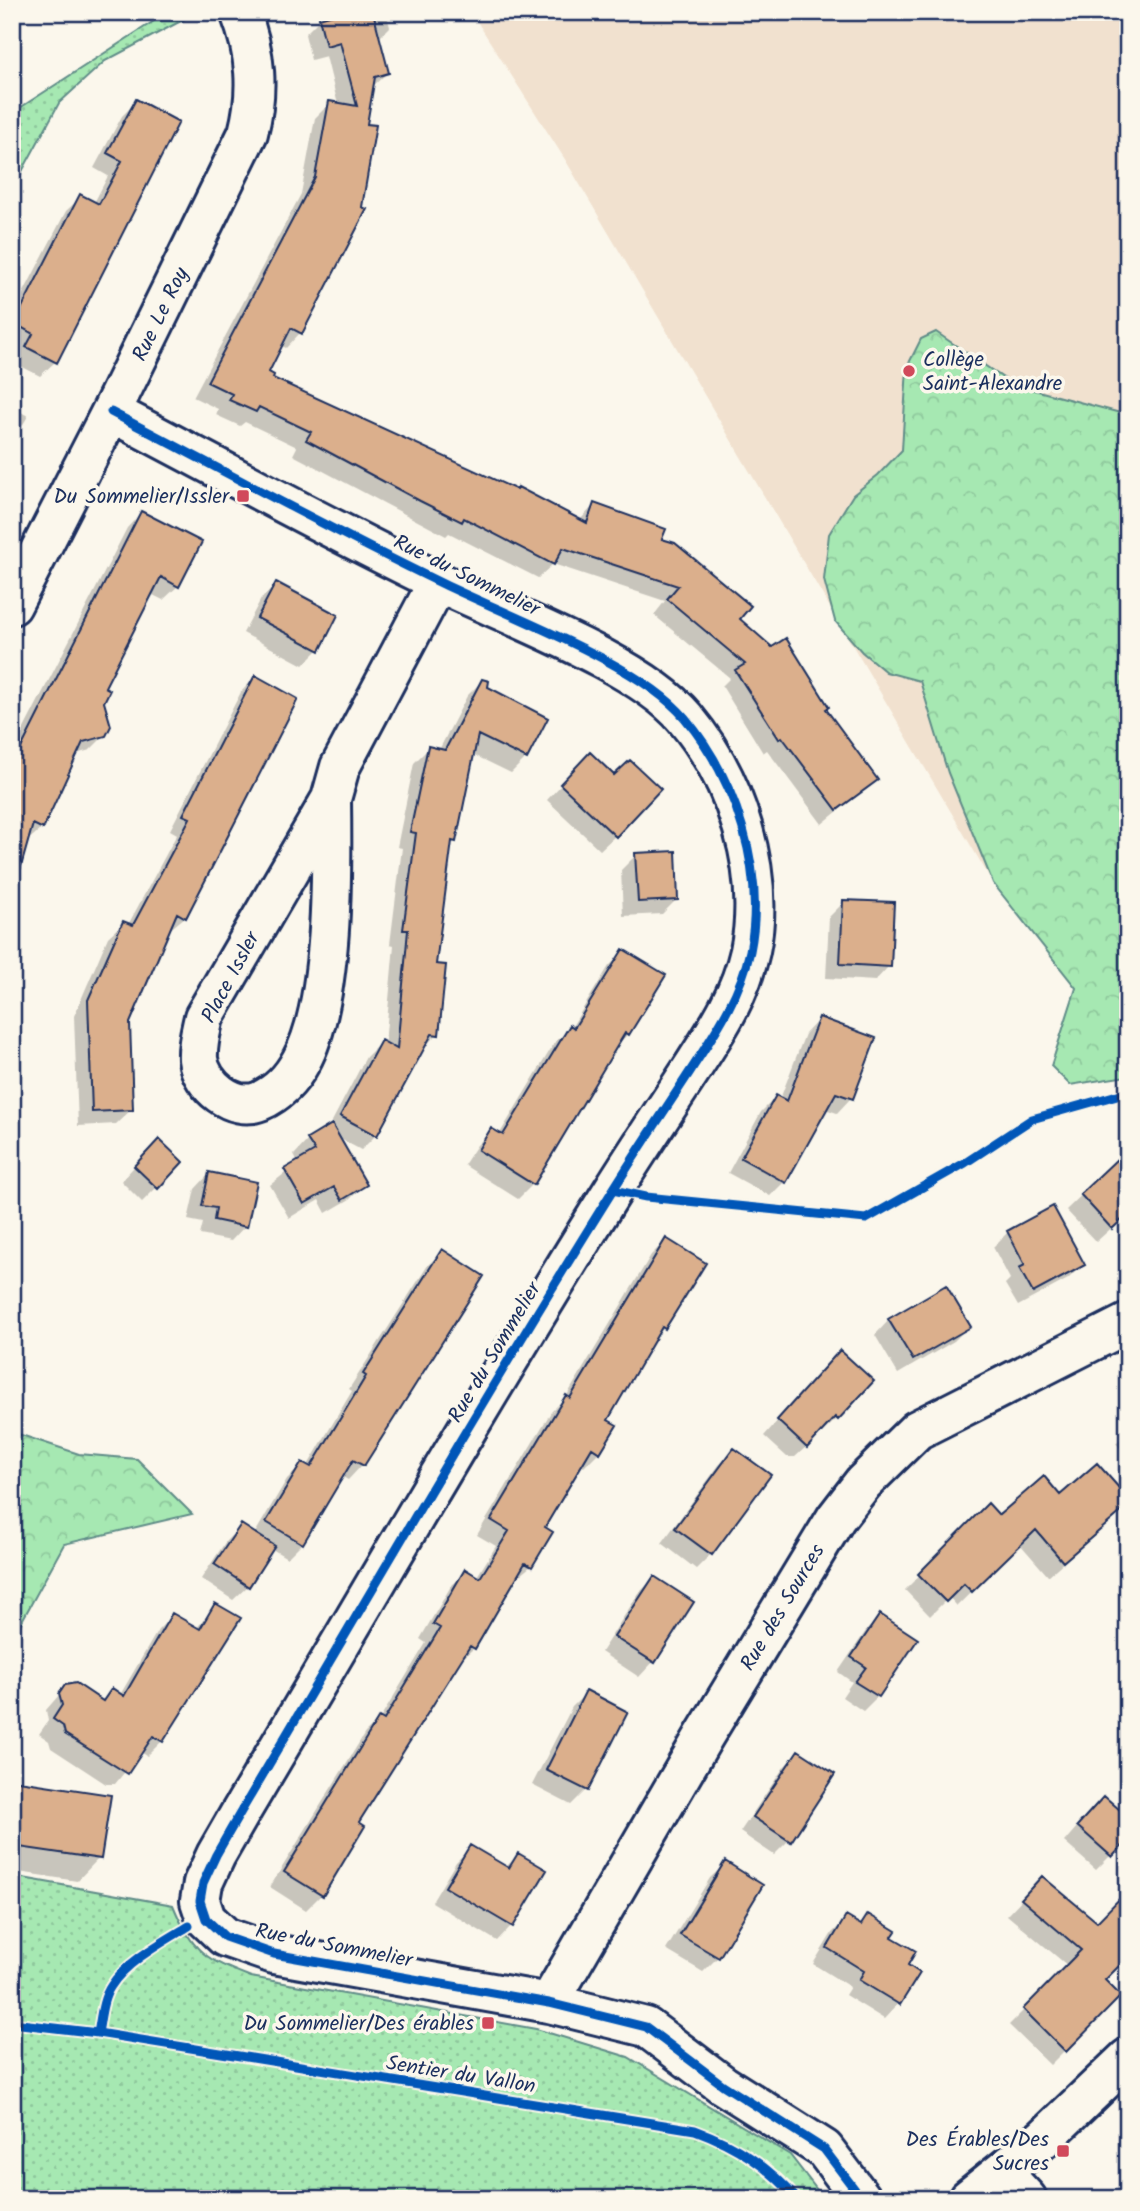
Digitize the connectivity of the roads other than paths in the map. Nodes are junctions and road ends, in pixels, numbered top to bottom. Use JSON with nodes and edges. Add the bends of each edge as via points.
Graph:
{"nodes":[{"id":1,"x":240,"y":12,"type":"edge"},
{"id":2,"x":111,"y":412,"type":"junction"},
{"id":3,"x":438,"y":582,"type":"junction"},
{"id":4,"x":12,"y":605,"type":"edge"},
{"id":5,"x":331,"y":799,"type":"junction"},
{"id":6,"x":1128,"y":1323,"type":"edge"},
{"id":7,"x":550,"y":2003,"type":"junction"},
{"id":8,"x":1128,"y":2058,"type":"edge"},
{"id":9,"x":1015,"y":2185,"type":"edge"},
{"id":10,"x":862,"y":2199,"type":"edge"},
{"id":11,"x":968,"y":2199,"type":"edge"}],
"edges":[{"from":1,"to":2,"type":"street","name":"Rue Le Roy","via":[[254,58],[256,84],[248,133]]},
{"from":2,"to":3,"type":"street","name":"Rue du Sommelier"},
{"from":2,"to":4,"type":"street","name":"Rue Le Roy"},
{"from":3,"to":5,"type":"street","name":"Place Issler","via":[[340,767]]},
{"from":3,"to":7,"type":"street","name":"Rue du Sommelier","via":[[614,666],[657,692],[683,715],[705,745],[740,821],[754,889],[751,946],[730,1010],[606,1202],[253,1791],[216,1855],[200,1901],[212,1926],[246,1946]]},
{"from":5,"to":5,"type":"street","name":"Place Issler","via":[[204,1017],[198,1040],[204,1078],[217,1093],[235,1102],[257,1102],[279,1090],[301,1061],[315,1027],[332,877]]},
{"from":6,"to":7,"type":"street","name":"Rue des Sources","via":[[917,1430],[863,1483],[836,1518],[704,1736]]},
{"from":7,"to":10,"type":"street","name":"Rue du Sommelier","via":[[646,2027],[723,2085],[824,2149]]},
{"from":8,"to":9,"type":"street","via":[[1044,2138]]},
{"from":9,"to":11,"type":"street"}]}
